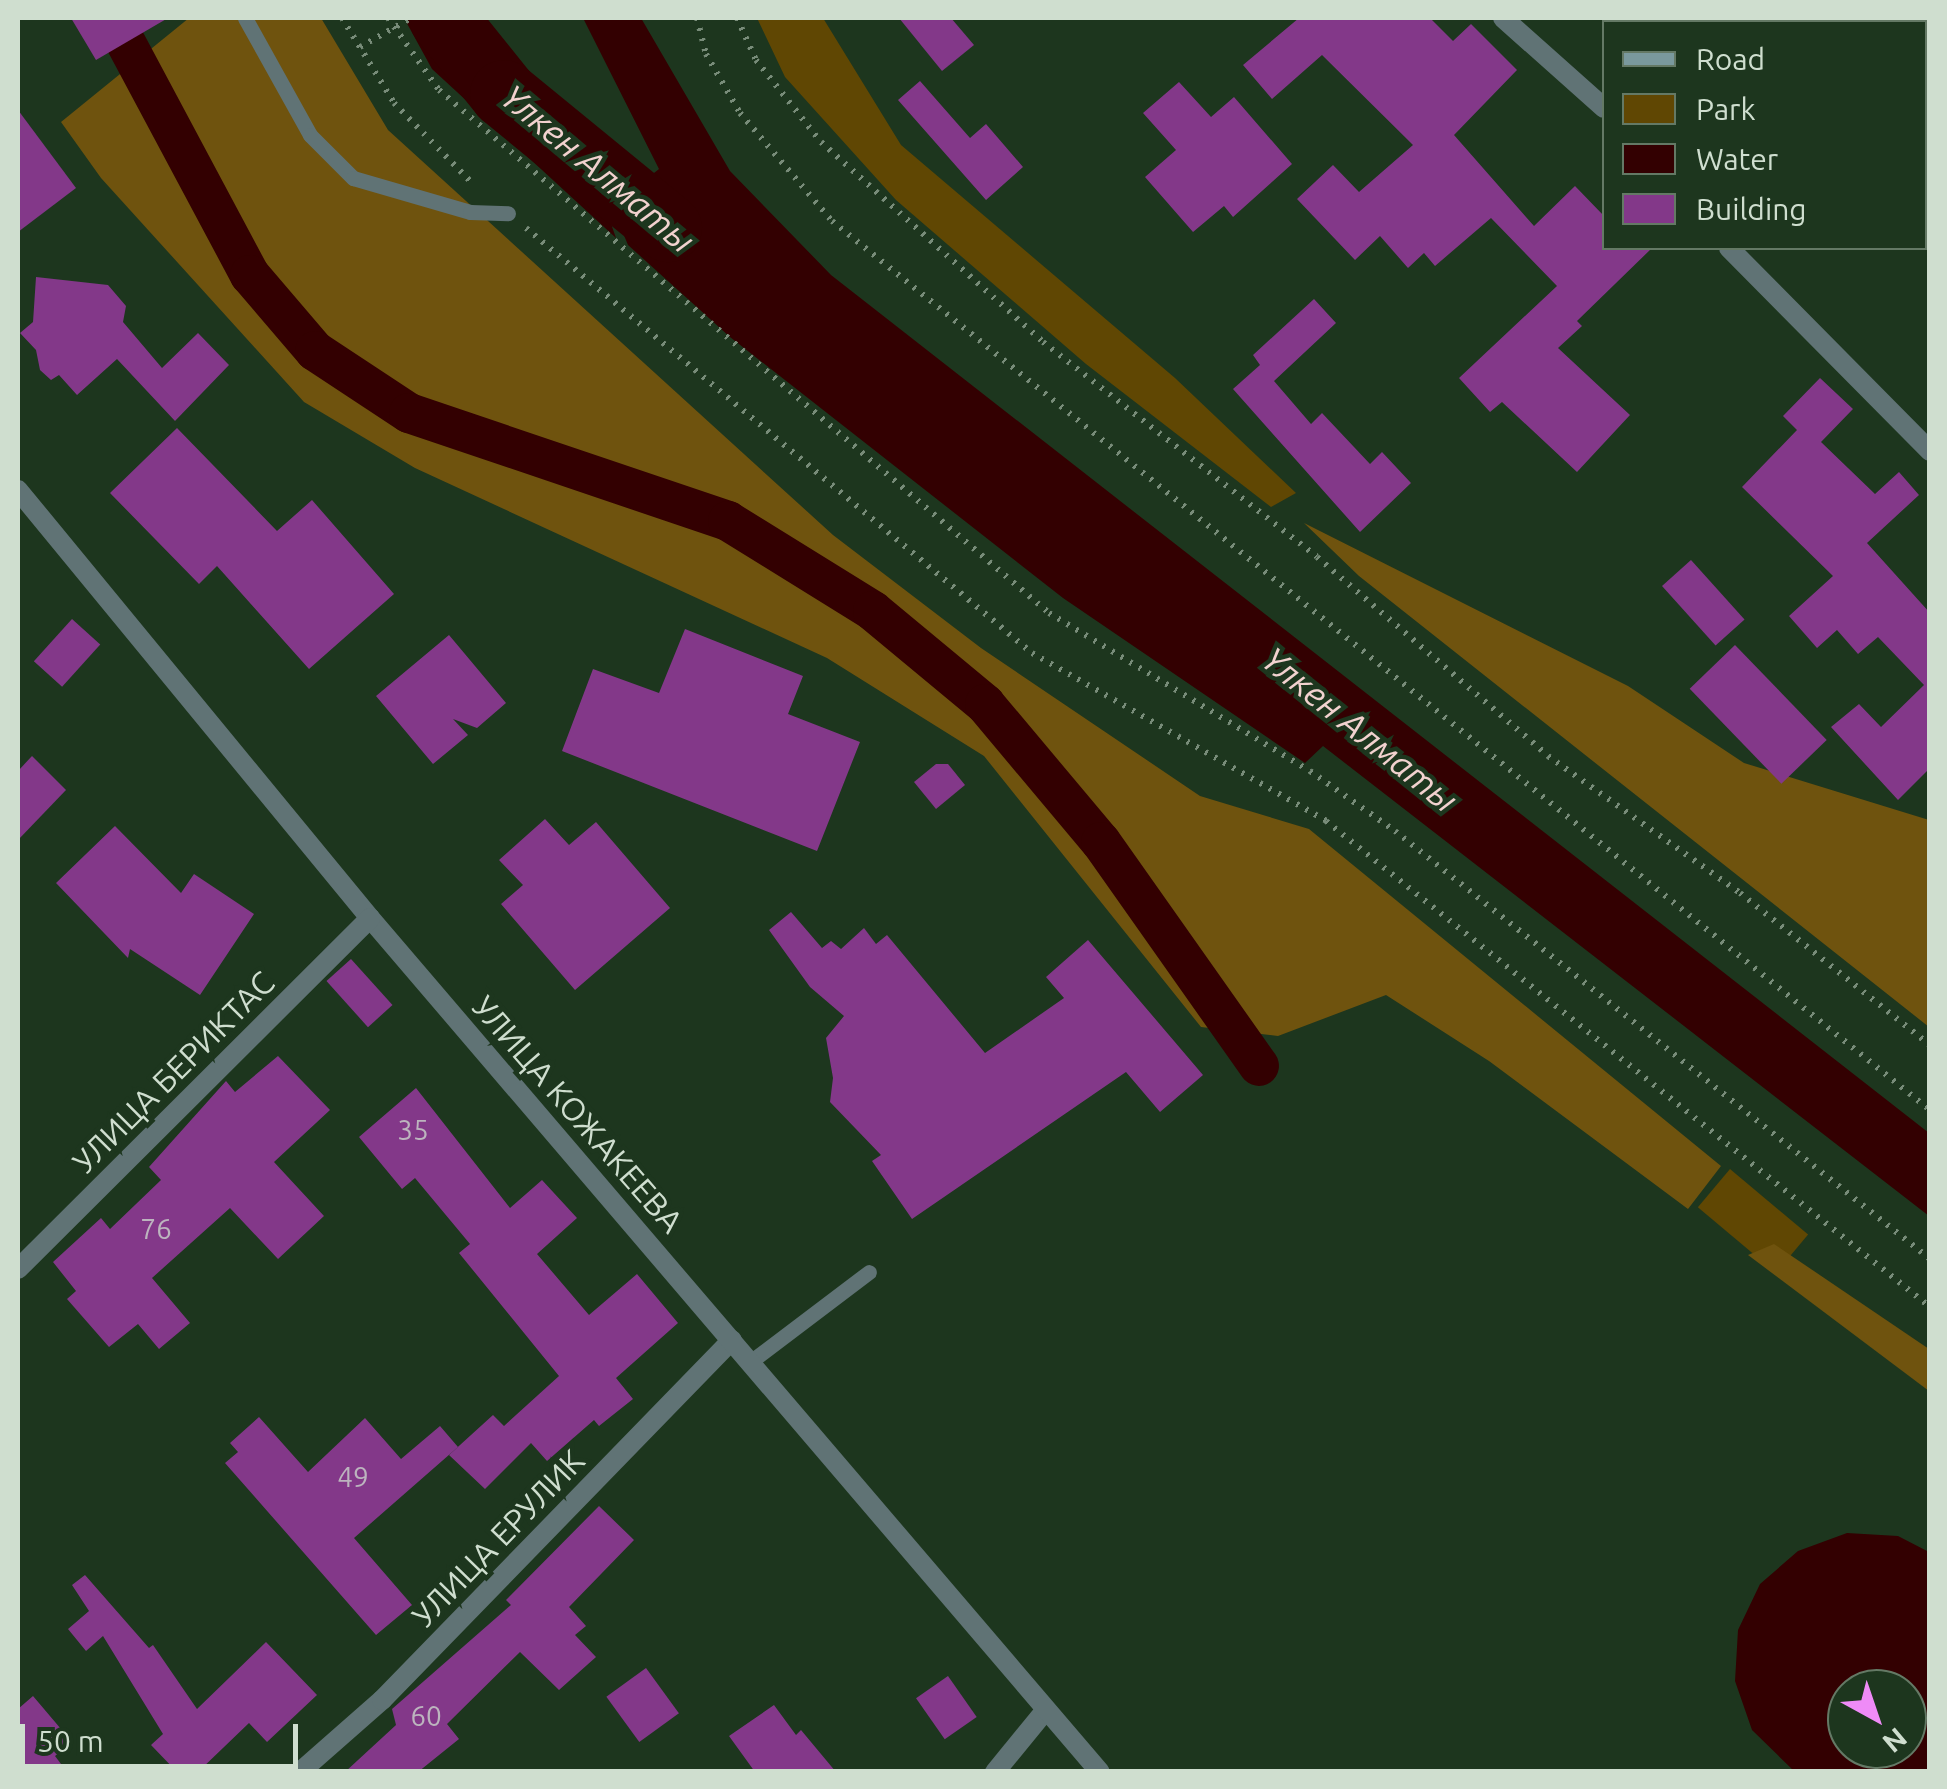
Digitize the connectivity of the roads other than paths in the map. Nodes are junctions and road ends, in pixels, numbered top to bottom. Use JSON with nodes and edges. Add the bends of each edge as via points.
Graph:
{"nodes":[{"id":1,"x":245,"y":18,"type":"edge"},
{"id":2,"x":1503,"y":18,"type":"edge"},
{"id":3,"x":1602,"y":106,"type":"edge"},
{"id":4,"x":508,"y":213,"type":"road end"},
{"id":5,"x":1731,"y":250,"type":"edge"},
{"id":6,"x":1930,"y":451,"type":"edge"},
{"id":7,"x":18,"y":490,"type":"edge"},
{"id":8,"x":370,"y":918,"type":"junction"},
{"id":9,"x":18,"y":1269,"type":"edge"},
{"id":10,"x":869,"y":1272,"type":"dead end"},
{"id":11,"x":732,"y":1340,"type":"junction"},
{"id":12,"x":750,"y":1362,"type":"junction"},
{"id":13,"x":1045,"y":1711,"type":"junction"},
{"id":14,"x":300,"y":1772,"type":"edge"},
{"id":15,"x":995,"y":1772,"type":"edge"},
{"id":16,"x":1100,"y":1772,"type":"edge"}],
"edges":[{"from":1,"to":4,"type":"lane","via":[[310,135],[353,178],[470,212]]},
{"from":2,"to":3,"type":"street"},
{"from":5,"to":6,"type":"street"},
{"from":7,"to":8,"type":"street","name":"УЛИЦА КОЖАКЕЕВА"},
{"from":8,"to":9,"type":"street","name":"УЛИЦА БЕРИКТАС"},
{"from":8,"to":11,"type":"street","name":"УЛИЦА КОЖАКЕЕВА"},
{"from":10,"to":12,"type":"lane"},
{"from":11,"to":12,"type":"street","name":"УЛИЦА КОЖАКЕЕВА"},
{"from":11,"to":14,"type":"street","name":"УЛИЦА ЕРУЛИК","via":[[382,1700]]},
{"from":12,"to":13,"type":"street","name":"УЛИЦА КОЖАКЕЕВА"},
{"from":13,"to":15,"type":"street"},
{"from":13,"to":16,"type":"street","name":"УЛИЦА КОЖАКЕЕВА"}]}
